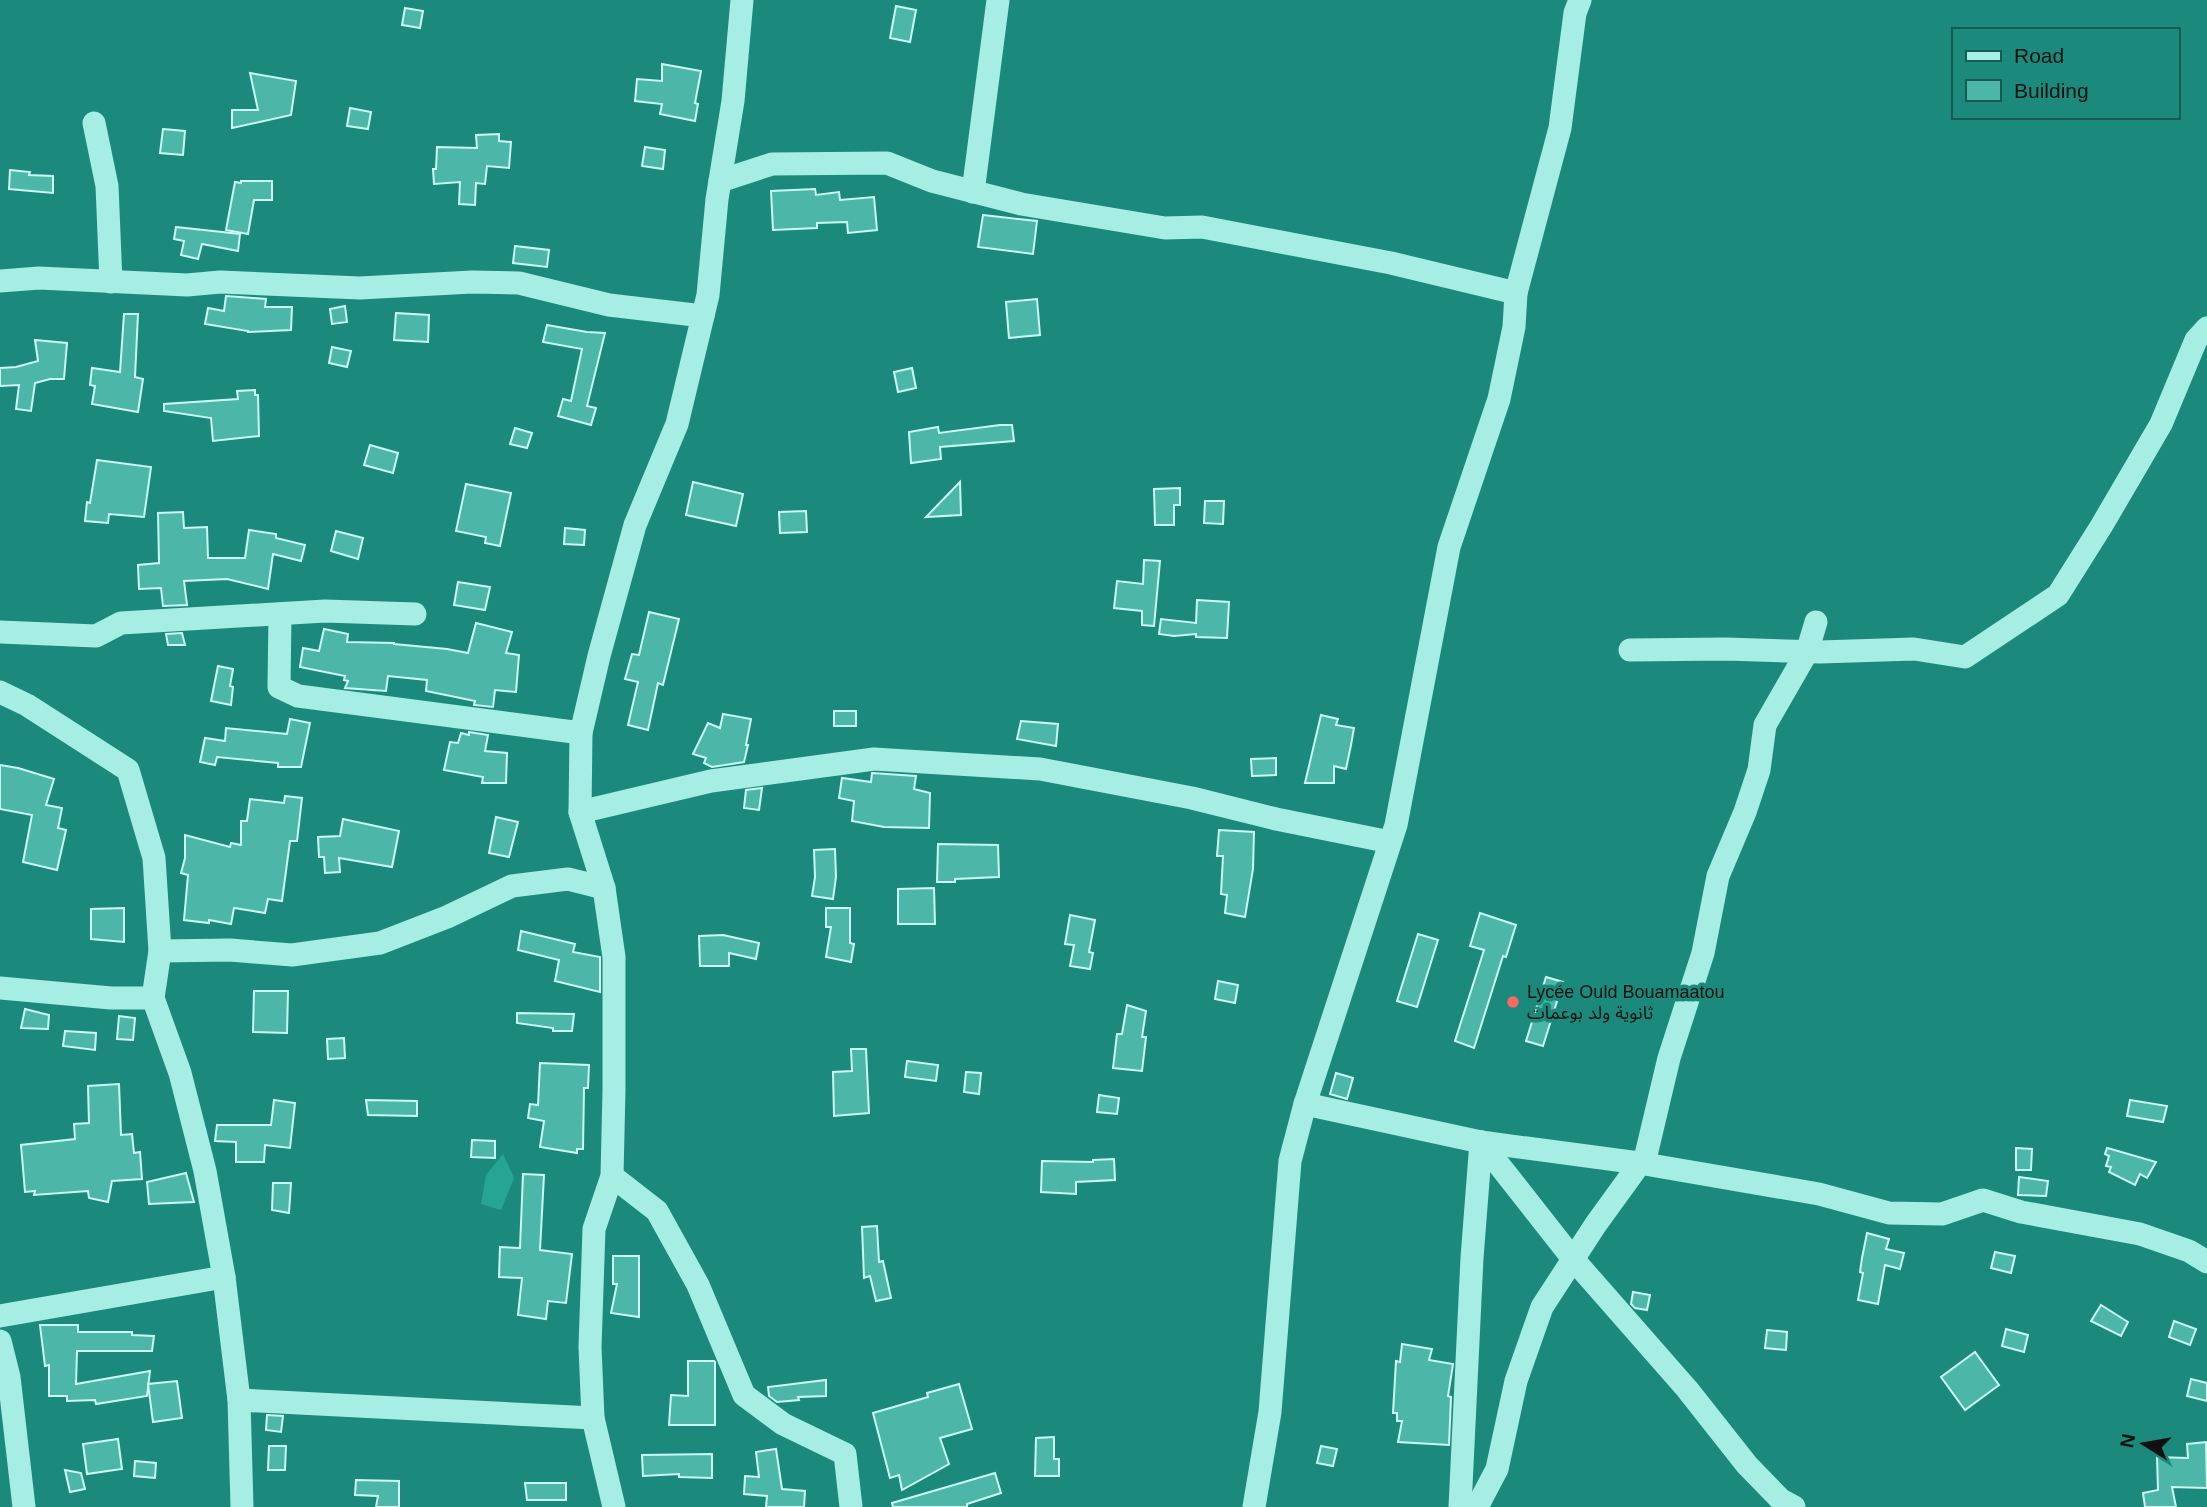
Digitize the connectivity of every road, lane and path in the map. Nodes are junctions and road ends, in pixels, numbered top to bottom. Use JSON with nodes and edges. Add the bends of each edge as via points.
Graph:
{"nodes":[{"id":1,"x":742,"y":0,"type":"edge"},
{"id":2,"x":998,"y":0,"type":"edge"},
{"id":3,"x":1580,"y":0,"type":"edge"},
{"id":4,"x":94,"y":123,"type":"dead end"},
{"id":5,"x":720,"y":181,"type":"junction"},
{"id":6,"x":973,"y":192,"type":"junction"},
{"id":7,"x":0,"y":281,"type":"edge"},
{"id":8,"x":111,"y":282,"type":"junction"},
{"id":9,"x":1516,"y":293,"type":"junction"},
{"id":10,"x":703,"y":316,"type":"junction"},
{"id":11,"x":2207,"y":328,"type":"edge"},
{"id":12,"x":279,"y":614,"type":"junction"},
{"id":13,"x":415,"y":614,"type":"dead end"},
{"id":14,"x":1816,"y":622,"type":"dead end"},
{"id":15,"x":0,"y":632,"type":"edge"},
{"id":16,"x":1630,"y":650,"type":"dead end"},
{"id":17,"x":1807,"y":652,"type":"junction"},
{"id":18,"x":0,"y":692,"type":"edge"},
{"id":19,"x":581,"y":733,"type":"junction"},
{"id":20,"x":580,"y":812,"type":"junction"},
{"id":21,"x":1390,"y":842,"type":"junction"},
{"id":22,"x":604,"y":888,"type":"junction"},
{"id":23,"x":160,"y":951,"type":"junction"},
{"id":24,"x":0,"y":988,"type":"edge"},
{"id":25,"x":153,"y":999,"type":"junction"},
{"id":26,"x":1305,"y":1104,"type":"junction"},
{"id":27,"x":1481,"y":1142,"type":"junction"},
{"id":28,"x":1639,"y":1163,"type":"junction"},
{"id":29,"x":612,"y":1176,"type":"junction"},
{"id":30,"x":1573,"y":1259,"type":"junction"},
{"id":31,"x":2207,"y":1262,"type":"edge"},
{"id":32,"x":224,"y":1277,"type":"junction"},
{"id":33,"x":0,"y":1317,"type":"edge"},
{"id":34,"x":0,"y":1341,"type":"edge"},
{"id":35,"x":240,"y":1400,"type":"junction"},
{"id":36,"x":593,"y":1418,"type":"junction"},
{"id":37,"x":24,"y":1507,"type":"edge"},
{"id":38,"x":242,"y":1507,"type":"edge"},
{"id":39,"x":614,"y":1507,"type":"edge"},
{"id":40,"x":851,"y":1507,"type":"edge"},
{"id":41,"x":1254,"y":1507,"type":"edge"},
{"id":42,"x":1460,"y":1507,"type":"edge"},
{"id":43,"x":1477,"y":1507,"type":"edge"},
{"id":44,"x":1794,"y":1507,"type":"edge"}],
"edges":[{"from":1,"to":5,"type":"street"},
{"from":2,"to":6,"type":"street"},
{"from":3,"to":9,"type":"street","via":[[1560,128]]},
{"from":4,"to":8,"type":"street","via":[[107,186]]},
{"from":5,"to":6,"type":"street","via":[[772,164],[887,163]]},
{"from":5,"to":10,"type":"street"},
{"from":6,"to":9,"type":"street","via":[[1165,228],[1202,227],[1391,263]]},
{"from":7,"to":8,"type":"street"},
{"from":8,"to":10,"type":"street","via":[[360,288],[519,283],[609,305]]},
{"from":9,"to":21,"type":"street","via":[[1499,400],[1449,547]]},
{"from":10,"to":19,"type":"street","via":[[677,424],[635,525]]},
{"from":11,"to":17,"type":"street","via":[[2196,340],[2161,424],[2059,595],[1965,657],[1914,649]]},
{"from":12,"to":13,"type":"street"},
{"from":12,"to":15,"type":"street","via":[[121,623],[96,636]]},
{"from":12,"to":19,"type":"street","via":[[279,687],[298,696]]},
{"from":14,"to":17,"type":"street"},
{"from":16,"to":17,"type":"street"},
{"from":17,"to":28,"type":"street","via":[[1765,725],[1759,770],[1718,876],[1703,953],[1646,1155]]},
{"from":18,"to":23,"type":"street","via":[[128,770],[154,858]]},
{"from":19,"to":20,"type":"street"},
{"from":20,"to":21,"type":"street","via":[[711,781],[874,759],[1040,769]]},
{"from":20,"to":22,"type":"street"},
{"from":21,"to":26,"type":"street"},
{"from":22,"to":23,"type":"street","via":[[568,879],[512,886],[380,943],[317,952]]},
{"from":22,"to":29,"type":"street","via":[[614,957]]},
{"from":23,"to":25,"type":"street"},
{"from":24,"to":25,"type":"street"},
{"from":25,"to":32,"type":"street","via":[[180,1073],[205,1171]]},
{"from":26,"to":27,"type":"street"},
{"from":26,"to":41,"type":"street","via":[[1290,1161],[1270,1412]]},
{"from":27,"to":28,"type":"street"},
{"from":27,"to":30,"type":"street"},
{"from":27,"to":42,"type":"street"},
{"from":28,"to":30,"type":"street"},
{"from":28,"to":31,"type":"street","via":[[1819,1194],[1889,1213],[1942,1214],[1983,1200],[2021,1212],[2140,1234]]},
{"from":29,"to":36,"type":"street","via":[[594,1229]]},
{"from":29,"to":40,"type":"street","via":[[657,1211],[698,1285],[744,1395],[783,1424],[845,1454]]},
{"from":30,"to":43,"type":"street","via":[[1542,1307],[1516,1381],[1497,1469]]},
{"from":30,"to":44,"type":"street","via":[[1747,1465]]},
{"from":32,"to":33,"type":"street"},
{"from":32,"to":35,"type":"street"},
{"from":34,"to":37,"type":"street","via":[[9,1377]]},
{"from":35,"to":36,"type":"street"},
{"from":35,"to":38,"type":"street"},
{"from":36,"to":39,"type":"street"}]}
